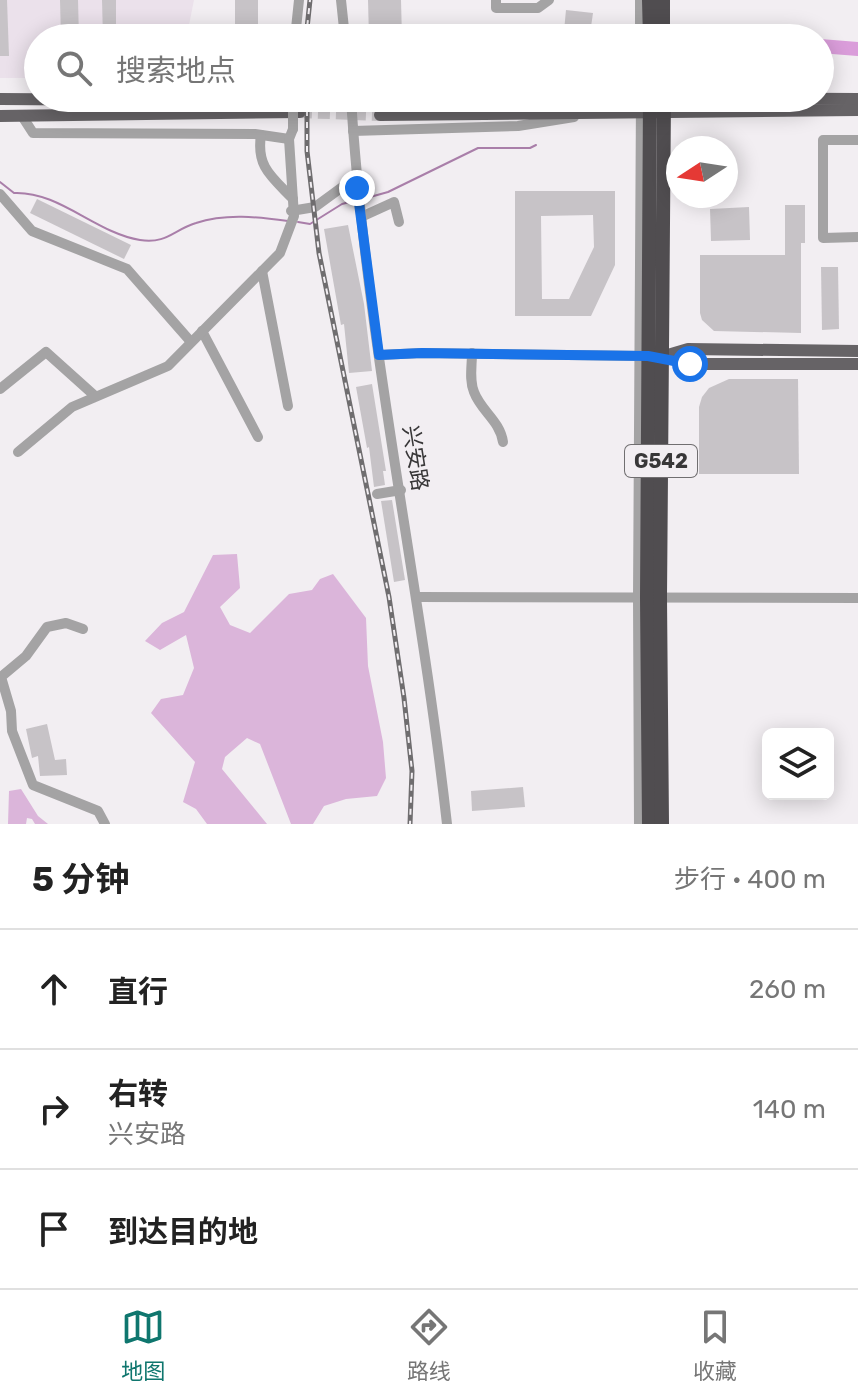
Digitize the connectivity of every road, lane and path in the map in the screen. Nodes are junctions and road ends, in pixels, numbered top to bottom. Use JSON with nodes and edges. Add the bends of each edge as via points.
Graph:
{"nodes":[{"id":1,"x":299,"y":0,"type":"edge"},
{"id":2,"x":340,"y":0,"type":"edge"},
{"id":3,"x":496,"y":0,"type":"edge"},
{"id":4,"x":549,"y":0,"type":"edge"},
{"id":5,"x":640,"y":0,"type":"edge"},
{"id":6,"x":649,"y":0,"type":"edge"},
{"id":7,"x":663,"y":0,"type":"edge"},
{"id":8,"x":296,"y":24,"type":"edge"},
{"id":9,"x":343,"y":24,"type":"edge"},
{"id":10,"x":640,"y":24,"type":"edge"},
{"id":11,"x":650,"y":24,"type":"edge"},
{"id":12,"x":663,"y":24,"type":"edge"},
{"id":13,"x":0,"y":99,"type":"edge"},
{"id":14,"x":24,"y":99,"type":"edge"},
{"id":15,"x":858,"y":99,"type":"edge"},
{"id":16,"x":834,"y":100,"type":"edge"},
{"id":17,"x":834,"y":109,"type":"edge"},
{"id":18,"x":858,"y":110,"type":"edge"},
{"id":19,"x":114,"y":112,"type":"edge"},
{"id":20,"x":296,"y":112,"type":"edge"},
{"id":21,"x":352,"y":112,"type":"edge"},
{"id":22,"x":486,"y":112,"type":"edge"},
{"id":23,"x":610,"y":112,"type":"edge"},
{"id":24,"x":655,"y":112,"type":"edge"},
{"id":25,"x":591,"y":115,"type":"junction"},
{"id":26,"x":0,"y":116,"type":"edge"},
{"id":27,"x":22,"y":116,"type":"junction"},
{"id":28,"x":353,"y":131,"type":"junction"},
{"id":29,"x":291,"y":134,"type":"junction"},
{"id":30,"x":261,"y":135,"type":"junction"},
{"id":31,"x":858,"y":140,"type":"edge"},
{"id":32,"x":357,"y":182,"type":"junction"},
{"id":33,"x":0,"y":194,"type":"edge"},
{"id":34,"x":292,"y":213,"type":"junction"},
{"id":35,"x":361,"y":214,"type":"junction"},
{"id":36,"x":399,"y":222,"type":"dead end"},
{"id":37,"x":858,"y":237,"type":"edge"},
{"id":38,"x":262,"y":271,"type":"junction"},
{"id":39,"x":202,"y":331,"type":"junction"},
{"id":40,"x":191,"y":342,"type":"junction"},
{"id":41,"x":858,"y":351,"type":"edge"},
{"id":42,"x":472,"y":353,"type":"junction"},
{"id":43,"x":379,"y":355,"type":"junction"},
{"id":44,"x":649,"y":356,"type":"junction"},
{"id":45,"x":858,"y":364,"type":"edge"},
{"id":46,"x":0,"y":389,"type":"edge"},
{"id":47,"x":95,"y":396,"type":"junction"},
{"id":48,"x":288,"y":406,"type":"dead end"},
{"id":49,"x":258,"y":437,"type":"dead end"},
{"id":50,"x":503,"y":442,"type":"dead end"},
{"id":51,"x":18,"y":452,"type":"dead end"},
{"id":52,"x":401,"y":490,"type":"junction"},
{"id":53,"x":377,"y":494,"type":"dead end"},
{"id":54,"x":418,"y":597,"type":"junction"},
{"id":55,"x":648,"y":598,"type":"junction"},
{"id":56,"x":858,"y":598,"type":"edge"},
{"id":57,"x":83,"y":629,"type":"dead end"},
{"id":58,"x":105,"y":824,"type":"edge"},
{"id":59,"x":447,"y":824,"type":"edge"},
{"id":60,"x":639,"y":824,"type":"edge"},
{"id":61,"x":649,"y":824,"type":"edge"},
{"id":62,"x":662,"y":824,"type":"edge"}],
"edges":[{"from":1,"to":8,"type":"street"},
{"from":2,"to":9,"type":"street"},
{"from":3,"to":4,"type":"street","via":[[496,8],[538,8]]},
{"from":5,"to":10,"type":"street"},
{"from":6,"to":11,"type":"highway"},
{"from":7,"to":12,"type":"highway"},
{"from":13,"to":14,"type":"main road"},
{"from":15,"to":16,"type":"main road"},
{"from":17,"to":18,"type":"main road"},
{"from":19,"to":27,"type":"main road"},
{"from":20,"to":29,"type":"street","bridge":true},
{"from":21,"to":28,"type":"street","name":"兴安路"},
{"from":22,"to":25,"type":"main road"},
{"from":23,"to":25,"type":"main road"},
{"from":24,"to":44,"type":"highway","number":"G542"},
{"from":25,"to":28,"type":"street","via":[[518,126]]},
{"from":26,"to":27,"type":"main road"},
{"from":27,"to":30,"type":"street","via":[[33,133]]},
{"from":28,"to":32,"type":"street","name":"兴安路"},
{"from":29,"to":30,"type":"street"},
{"from":29,"to":34,"type":"street"},
{"from":30,"to":34,"type":"street","via":[[264,168]]},
{"from":31,"to":37,"type":"street","via":[[823,140],[823,238]]},
{"from":32,"to":34,"type":"street","via":[[315,207]]},
{"from":32,"to":35,"type":"street","name":"兴安路"},
{"from":33,"to":40,"type":"street","via":[[32,231],[127,269]]},
{"from":34,"to":38,"type":"street","via":[[280,253]]},
{"from":35,"to":36,"type":"street","via":[[394,202]]},
{"from":35,"to":43,"type":"street","name":"兴安路"},
{"from":38,"to":39,"type":"street"},
{"from":38,"to":48,"type":"street"},
{"from":39,"to":40,"type":"street"},
{"from":39,"to":49,"type":"street"},
{"from":40,"to":47,"type":"street","via":[[168,366]]},
{"from":41,"to":44,"type":"main road","via":[[688,349]]},
{"from":42,"to":43,"type":"street"},
{"from":42,"to":44,"type":"street"},
{"from":42,"to":50,"type":"street","via":[[474,393]]},
{"from":43,"to":52,"type":"street","name":"兴安路"},
{"from":44,"to":45,"type":"main road","via":[[690,364]]},
{"from":44,"to":55,"type":"highway","number":"G542"},
{"from":46,"to":47,"type":"street","via":[[46,352]]},
{"from":47,"to":51,"type":"street","via":[[72,407]]},
{"from":52,"to":53,"type":"street"},
{"from":52,"to":54,"type":"street","name":"兴安路"},
{"from":54,"to":55,"type":"street"},
{"from":54,"to":59,"type":"street","name":"兴安路"},
{"from":55,"to":56,"type":"street"},
{"from":55,"to":60,"type":"street"},
{"from":55,"to":61,"type":"highway","number":"G542"},
{"from":55,"to":62,"type":"highway","number":"G542"},
{"from":57,"to":58,"type":"street","via":[[66,623],[47,627],[26,656],[1,677],[12,731],[33,785],[98,811]]}]}
